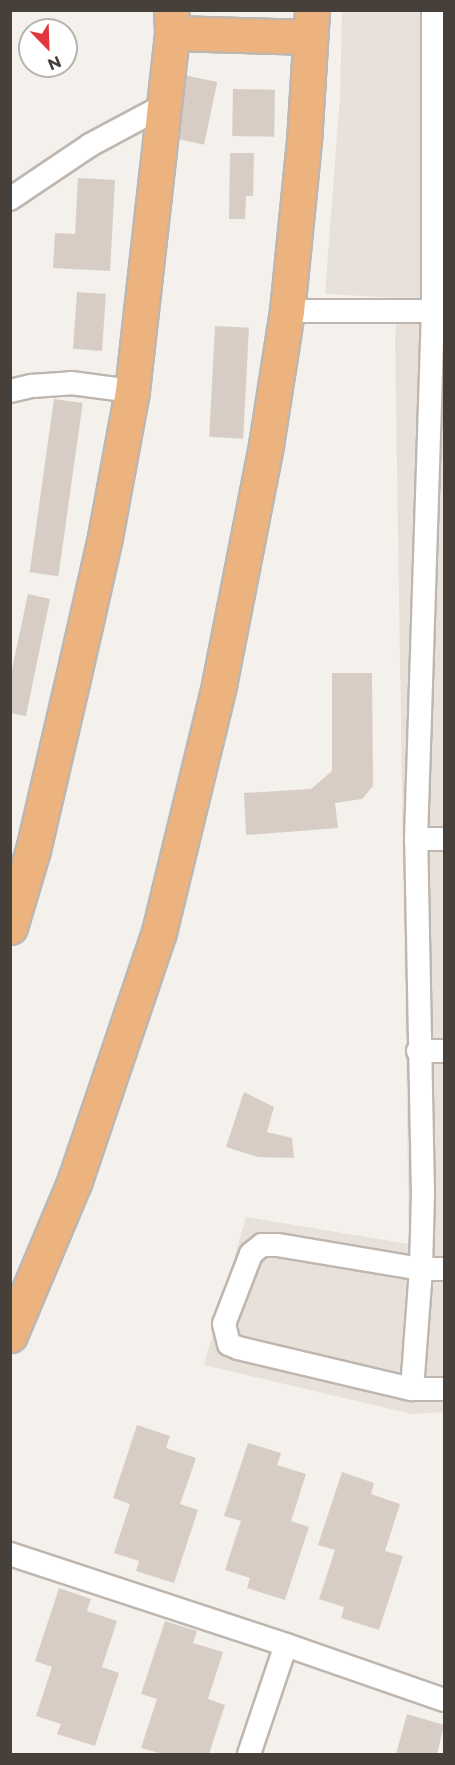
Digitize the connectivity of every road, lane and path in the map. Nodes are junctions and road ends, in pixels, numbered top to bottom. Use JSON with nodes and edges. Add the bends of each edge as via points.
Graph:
{"nodes":[{"id":1,"x":433,"y":10,"type":"edge"},
{"id":2,"x":171,"y":22,"type":"edge"},
{"id":3,"x":311,"y":24,"type":"edge"},
{"id":4,"x":163,"y":106,"type":"junction"},
{"id":5,"x":10,"y":199,"type":"edge"},
{"id":6,"x":287,"y":311,"type":"junction"},
{"id":7,"x":439,"y":311,"type":"edge"},
{"id":8,"x":10,"y":391,"type":"edge"},
{"id":9,"x":132,"y":391,"type":"junction"},
{"id":10,"x":416,"y":839,"type":"junction"},
{"id":11,"x":444,"y":839,"type":"edge"},
{"id":12,"x":10,"y":927,"type":"edge"},
{"id":13,"x":418,"y":1051,"type":"junction"},
{"id":14,"x":444,"y":1051,"type":"edge"},
{"id":15,"x":434,"y":1194,"type":"edge"},
{"id":16,"x":421,"y":1269,"type":"junction"},
{"id":17,"x":444,"y":1269,"type":"edge"},
{"id":18,"x":10,"y":1335,"type":"edge"},
{"id":19,"x":412,"y":1389,"type":"junction"},
{"id":20,"x":444,"y":1389,"type":"edge"},
{"id":21,"x":10,"y":1554,"type":"edge"},
{"id":22,"x":286,"y":1645,"type":"junction"},
{"id":23,"x":444,"y":1700,"type":"edge"},
{"id":24,"x":249,"y":1755,"type":"edge"}],
"edges":[{"from":1,"to":7,"type":"street"},
{"from":2,"to":3,"type":"highway"},
{"from":2,"to":4,"type":"highway"},
{"from":3,"to":6,"type":"highway"},
{"from":4,"to":5,"type":"street","via":[[90,145]]},
{"from":4,"to":9,"type":"highway"},
{"from":6,"to":7,"type":"street"},
{"from":6,"to":18,"type":"highway","via":[[266,445],[219,685],[159,932],[75,1180]]},
{"from":7,"to":10,"type":"street"},
{"from":8,"to":9,"type":"street","via":[[71,383]]},
{"from":9,"to":12,"type":"highway","via":[[105,537],[71,687],[33,850]]},
{"from":10,"to":11,"type":"street"},
{"from":10,"to":13,"type":"street"},
{"from":13,"to":14,"type":"street"},
{"from":13,"to":15,"type":"street"},
{"from":15,"to":16,"type":"street"},
{"from":16,"to":17,"type":"street"},
{"from":16,"to":19,"type":"street"},
{"from":16,"to":19,"type":"street","via":[[262,1245],[251,1254],[224,1324],[230,1344],[238,1348]]},
{"from":19,"to":20,"type":"street"},
{"from":21,"to":22,"type":"street"},
{"from":22,"to":23,"type":"street"},
{"from":22,"to":24,"type":"street"}]}
